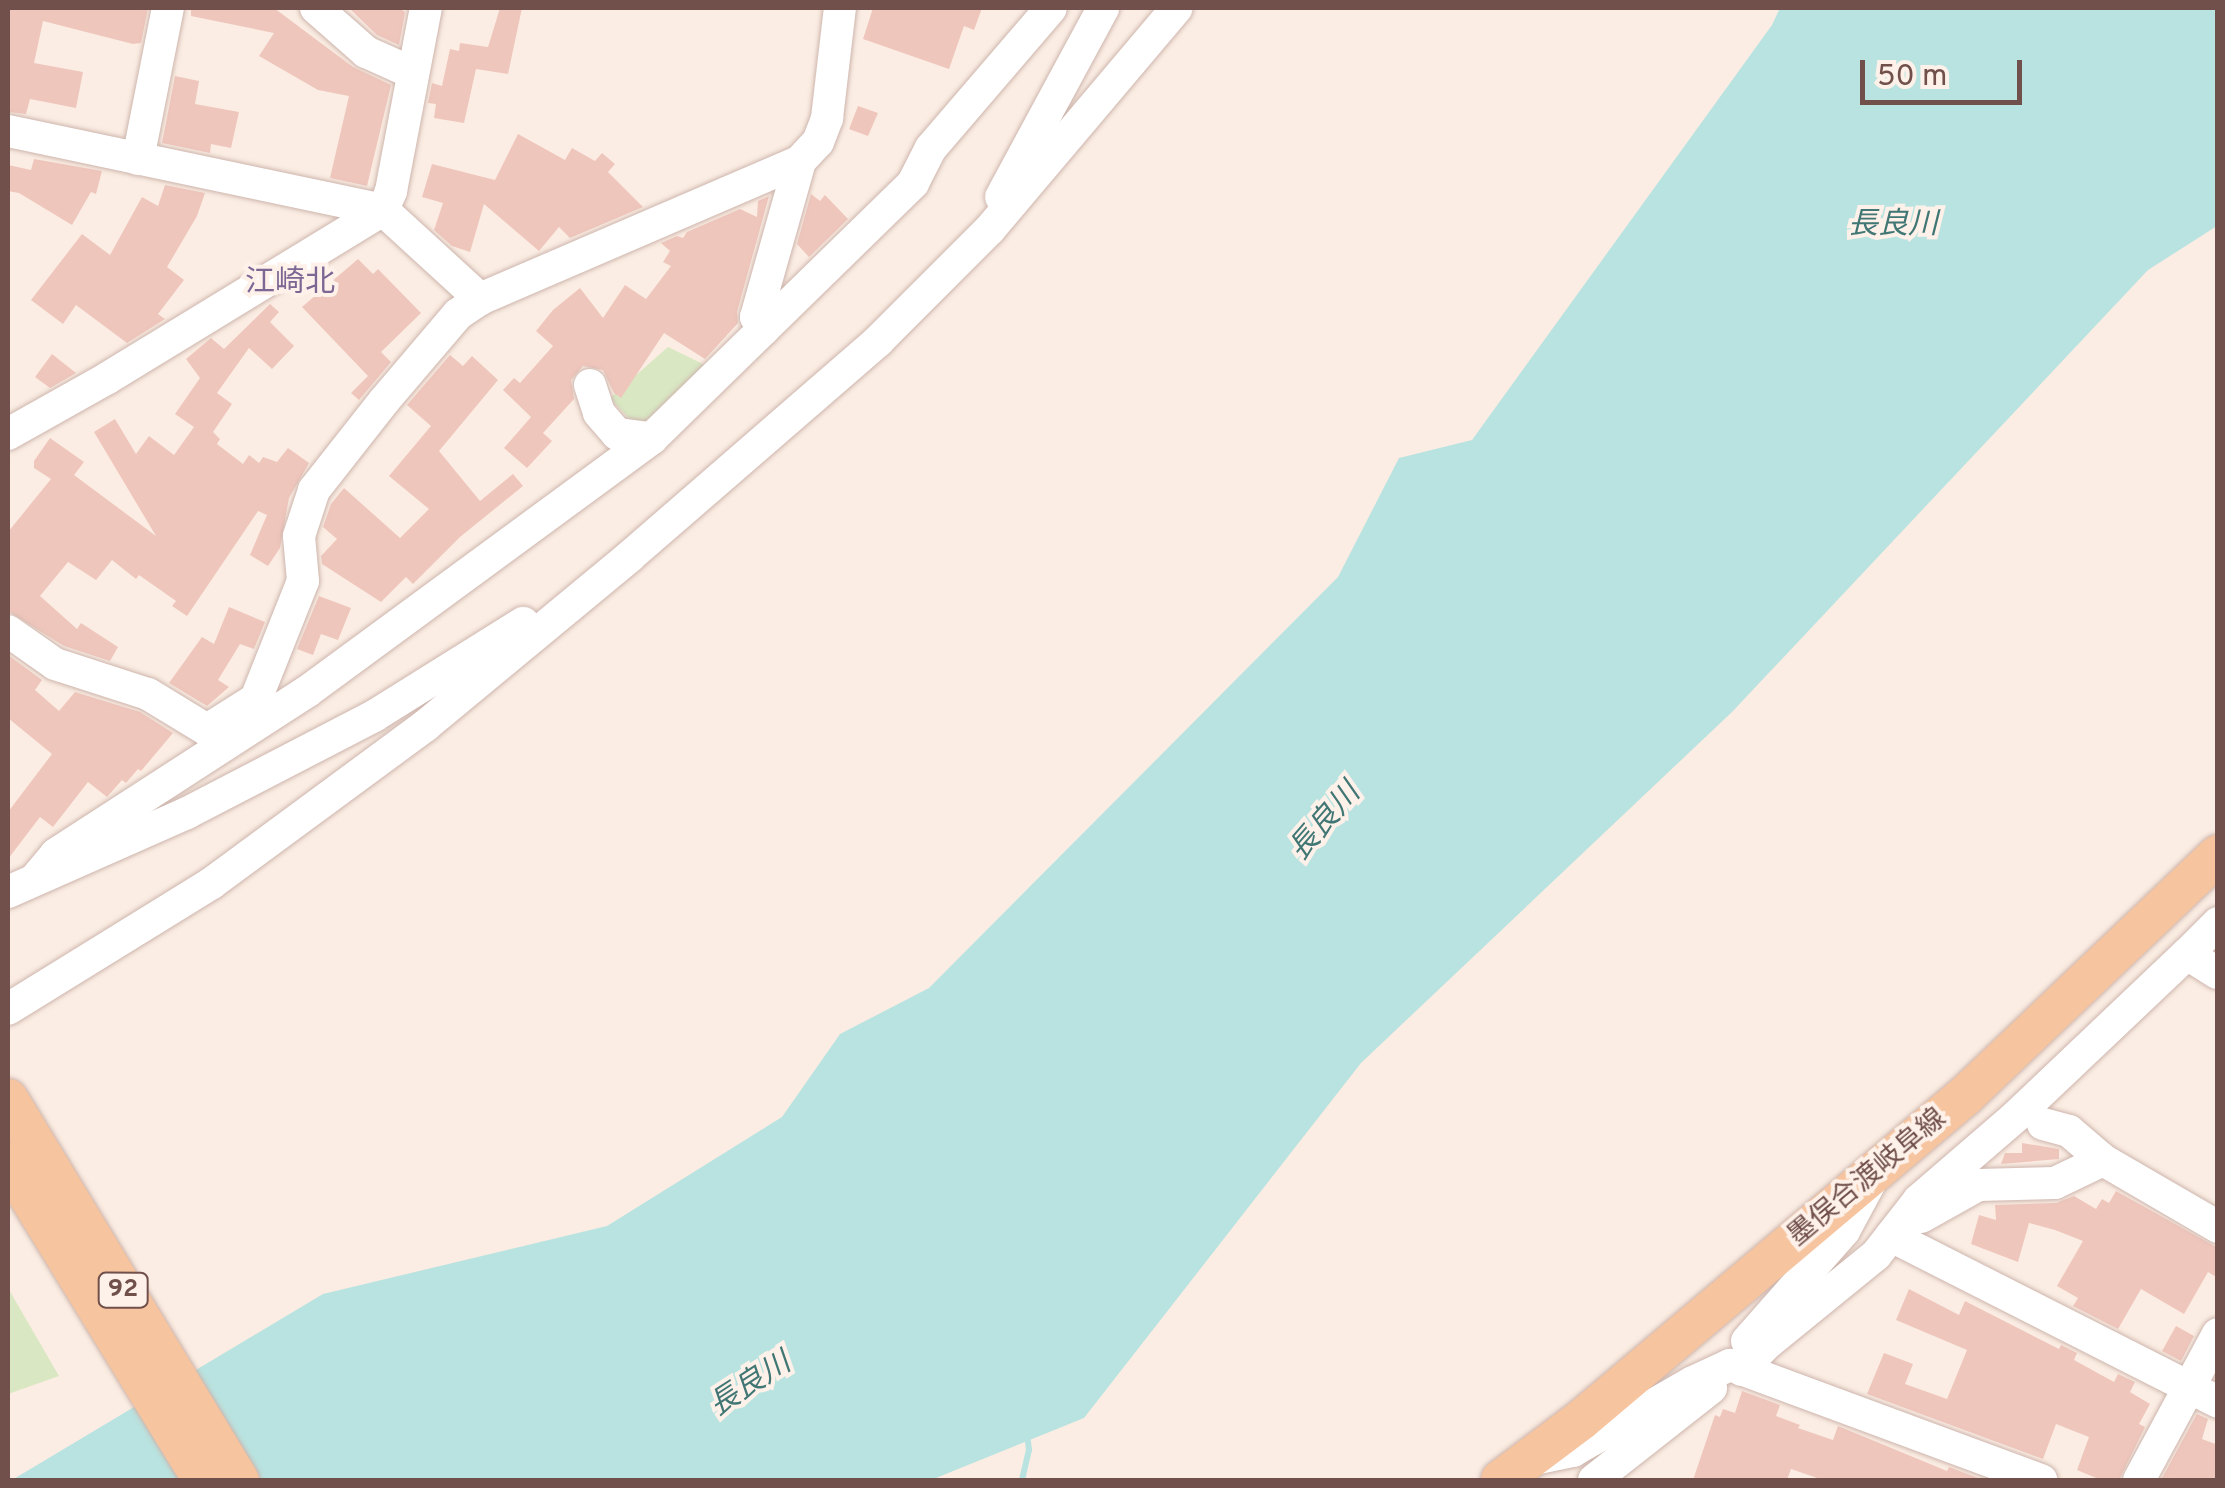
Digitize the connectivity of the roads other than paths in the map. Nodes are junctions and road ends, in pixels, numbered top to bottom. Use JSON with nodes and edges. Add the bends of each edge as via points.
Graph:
{"nodes":[{"id":1,"x":168,"y":8,"type":"edge"},
{"id":2,"x":316,"y":8,"type":"edge"},
{"id":3,"x":426,"y":8,"type":"edge"},
{"id":4,"x":840,"y":8,"type":"edge"},
{"id":5,"x":1050,"y":8,"type":"edge"},
{"id":6,"x":1102,"y":8,"type":"edge"},
{"id":7,"x":1177,"y":8,"type":"edge"},
{"id":8,"x":413,"y":73,"type":"junction"},
{"id":9,"x":8,"y":132,"type":"edge"},
{"id":10,"x":138,"y":159,"type":"junction"},
{"id":11,"x":800,"y":161,"type":"junction"},
{"id":12,"x":383,"y":210,"type":"junction"},
{"id":13,"x":990,"y":228,"type":"junction"},
{"id":14,"x":480,"y":299,"type":"junction"},
{"id":15,"x":763,"y":330,"type":"junction"},
{"id":16,"x":590,"y":385,"type":"dead end"},
{"id":17,"x":8,"y":434,"type":"edge"},
{"id":18,"x":652,"y":438,"type":"junction"},
{"id":19,"x":629,"y":557,"type":"junction"},
{"id":20,"x":8,"y":632,"type":"edge"},
{"id":21,"x":2218,"y":856,"type":"edge"},
{"id":22,"x":22,"y":885,"type":"edge"},
{"id":23,"x":2218,"y":923,"type":"edge"},
{"id":24,"x":2187,"y":954,"type":"junction"},
{"id":25,"x":2218,"y":974,"type":"edge"},
{"id":26,"x":8,"y":1009,"type":"edge"},
{"id":27,"x":8,"y":1099,"type":"edge"},
{"id":28,"x":2043,"y":1124,"type":"dead end"},
{"id":29,"x":2103,"y":1160,"type":"junction"},
{"id":30,"x":8,"y":1162,"type":"edge"},
{"id":31,"x":1874,"y":1175,"type":"junction"},
{"id":32,"x":2218,"y":1227,"type":"edge"},
{"id":33,"x":1895,"y":1232,"type":"junction"},
{"id":34,"x":2218,"y":1334,"type":"edge"},
{"id":35,"x":1736,"y":1368,"type":"junction"},
{"id":36,"x":2186,"y":1390,"type":"junction"},
{"id":37,"x":2218,"y":1402,"type":"edge"},
{"id":38,"x":1514,"y":1470,"type":"edge"},
{"id":39,"x":204,"y":1480,"type":"edge"},
{"id":40,"x":239,"y":1480,"type":"edge"},
{"id":41,"x":1594,"y":1480,"type":"edge"},
{"id":42,"x":2041,"y":1480,"type":"edge"},
{"id":43,"x":2139,"y":1480,"type":"edge"}],
"edges":[{"from":1,"to":10,"type":"street"},
{"from":2,"to":8,"type":"street","via":[[366,52]]},
{"from":3,"to":8,"type":"street"},
{"from":4,"to":11,"type":"street","via":[[828,118]]},
{"from":5,"to":15,"type":"street","via":[[931,148],[913,183]]},
{"from":6,"to":13,"type":"street","via":[[1004,188]]},
{"from":7,"to":13,"type":"street"},
{"from":8,"to":12,"type":"street"},
{"from":9,"to":10,"type":"street"},
{"from":10,"to":12,"type":"street"},
{"from":11,"to":14,"type":"street"},
{"from":11,"to":15,"type":"street","via":[[756,317]]},
{"from":12,"to":14,"type":"street"},
{"from":12,"to":17,"type":"street"},
{"from":13,"to":19,"type":"street","via":[[878,341]]},
{"from":14,"to":20,"type":"street","via":[[458,314],[314,490],[300,536],[304,581],[256,699],[206,730],[148,694],[55,664]]},
{"from":15,"to":18,"type":"street"},
{"from":16,"to":18,"type":"street","via":[[599,412],[617,434]]},
{"from":18,"to":22,"type":"street","via":[[308,691],[56,854]]},
{"from":19,"to":22,"type":"street","via":[[374,716],[188,813]]},
{"from":19,"to":26,"type":"street","via":[[425,726],[212,883]]},
{"from":21,"to":31,"type":"main road","name":"墨俣合渡岐阜線"},
{"from":23,"to":24,"type":"street"},
{"from":24,"to":25,"type":"street"},
{"from":24,"to":33,"type":"street","via":[[2016,1118],[1919,1200]]},
{"from":27,"to":40,"type":"main road","number":"92"},
{"from":28,"to":29,"type":"street","via":[[2069,1131]]},
{"from":29,"to":32,"type":"street"},
{"from":29,"to":33,"type":"street","via":[[2054,1184],[1978,1186]]},
{"from":30,"to":39,"type":"main road","number":"92"},
{"from":31,"to":35,"type":"street","via":[[1844,1231]]},
{"from":31,"to":38,"type":"main road","name":"墨俣合渡岐阜線"},
{"from":33,"to":35,"type":"street","via":[[1876,1256]]},
{"from":33,"to":36,"type":"street"},
{"from":34,"to":36,"type":"street"},
{"from":35,"to":38,"type":"street","via":[[1572,1451]]},
{"from":35,"to":41,"type":"street"},
{"from":35,"to":42,"type":"street"},
{"from":36,"to":37,"type":"street"},
{"from":36,"to":43,"type":"street"}]}
